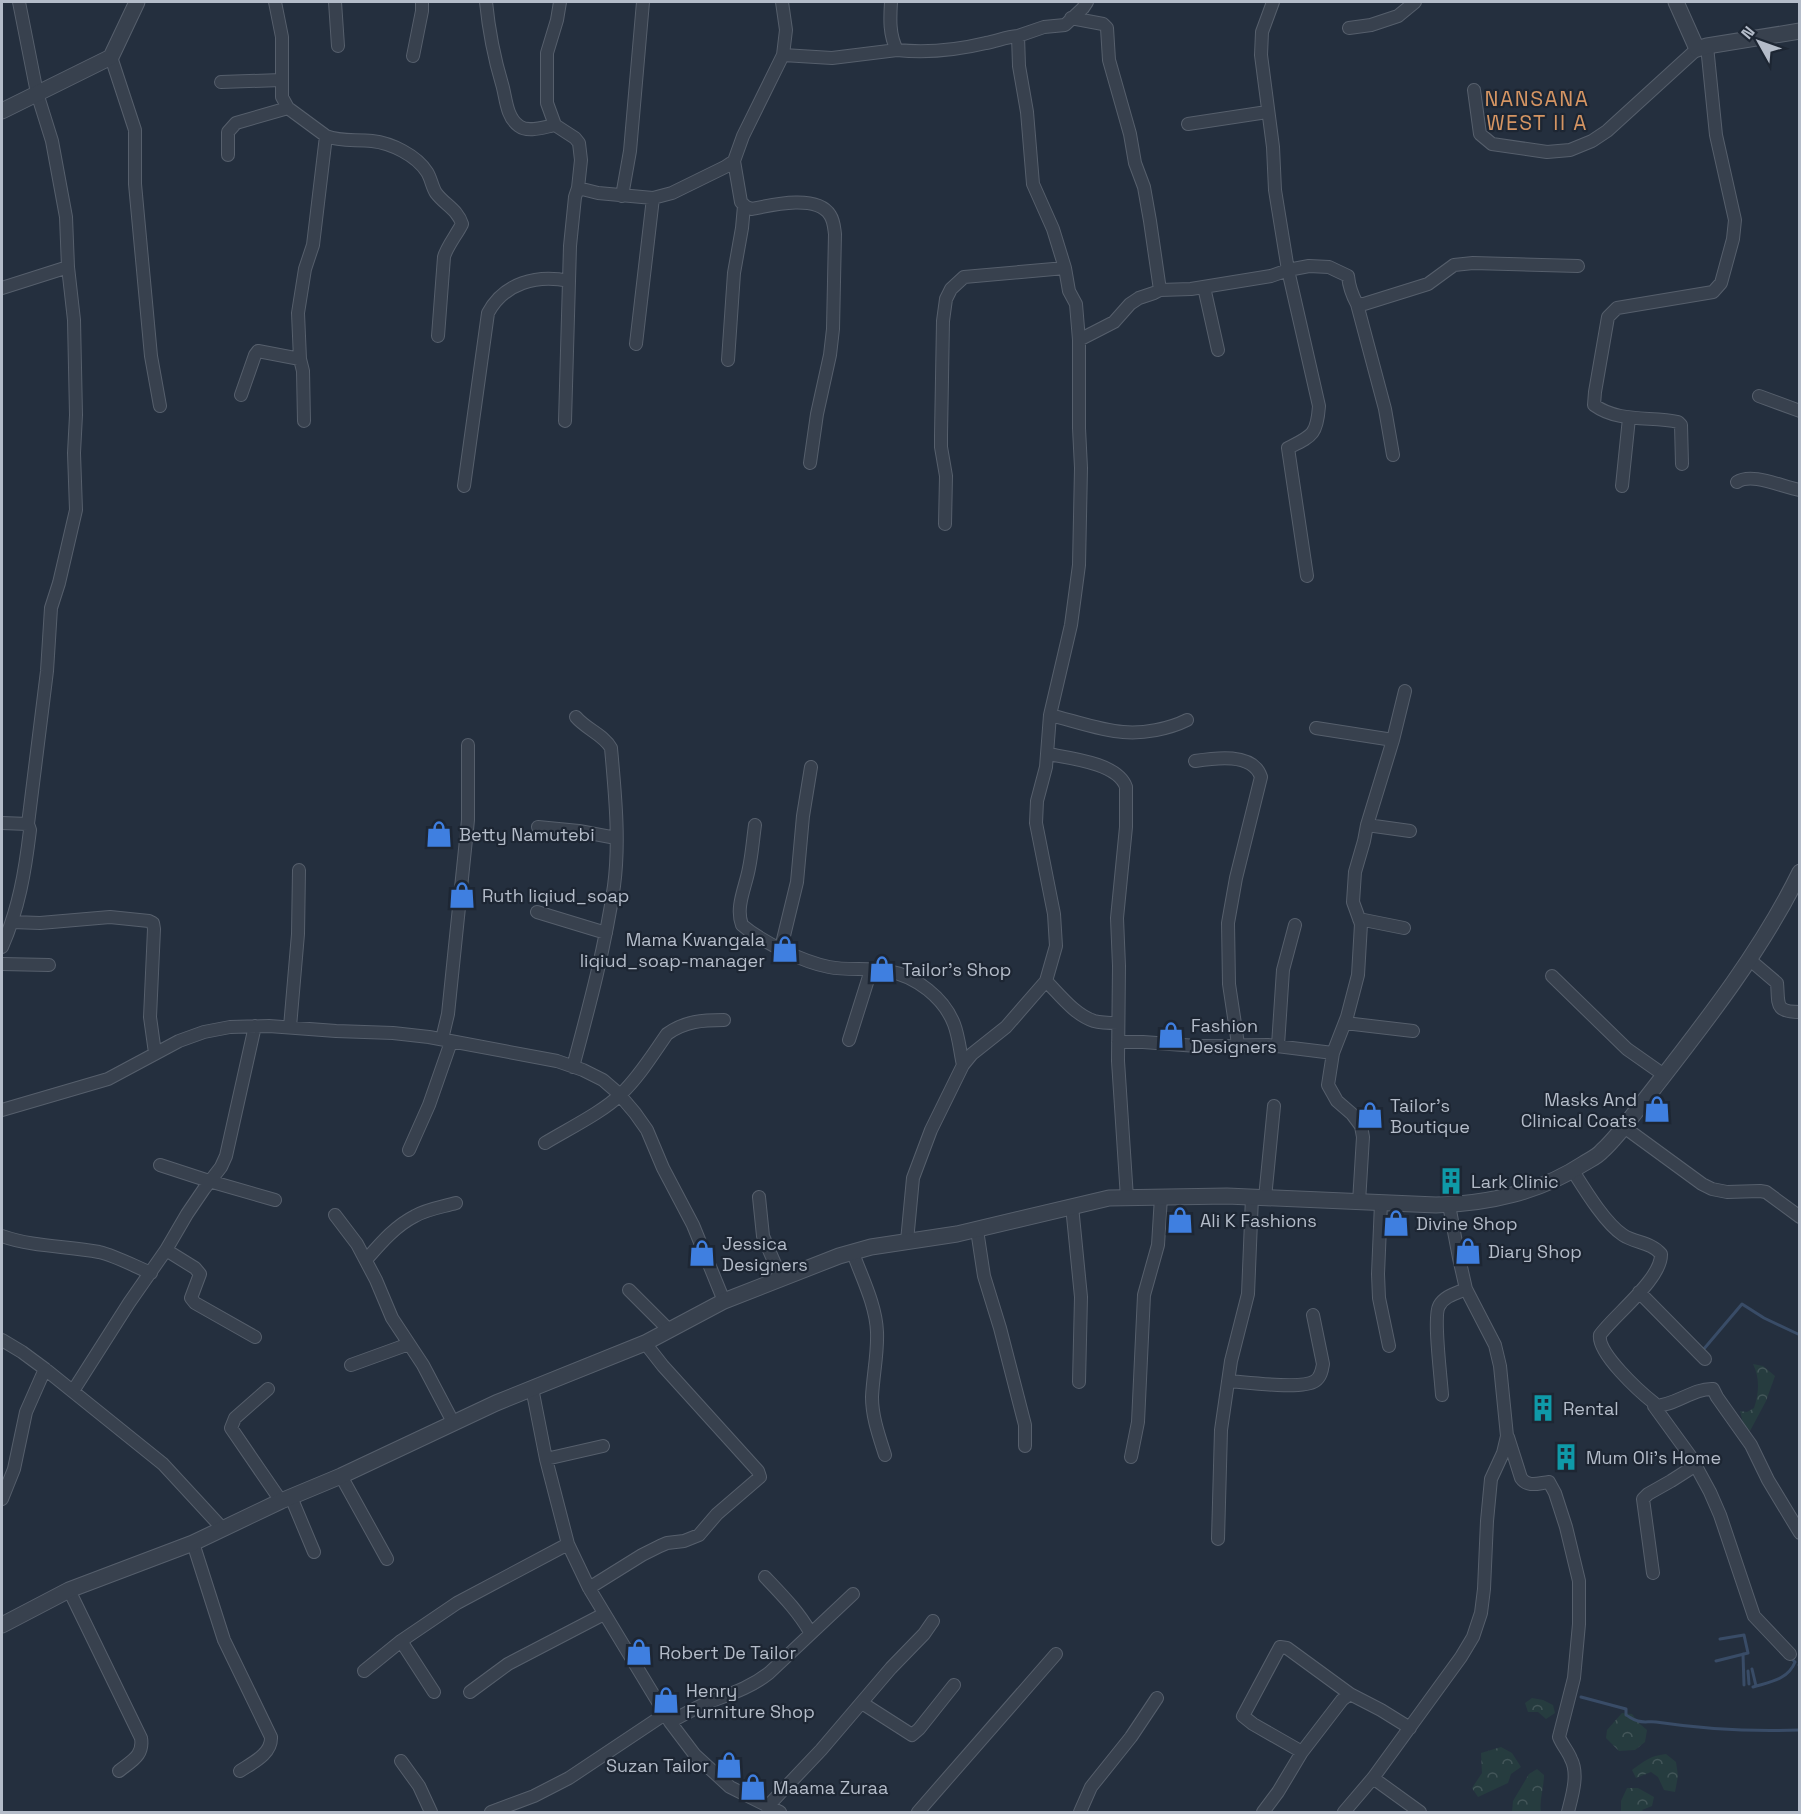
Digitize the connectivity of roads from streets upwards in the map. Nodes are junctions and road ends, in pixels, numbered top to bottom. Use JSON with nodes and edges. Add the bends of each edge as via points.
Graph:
{"nodes":[{"id":1,"x":19,"y":2,"type":"edge"},
{"id":2,"x":137,"y":2,"type":"edge"},
{"id":3,"x":275,"y":2,"type":"edge"},
{"id":4,"x":335,"y":2,"type":"edge"},
{"id":5,"x":422,"y":2,"type":"edge"},
{"id":6,"x":486,"y":2,"type":"edge"},
{"id":7,"x":560,"y":2,"type":"edge"},
{"id":8,"x":643,"y":2,"type":"edge"},
{"id":9,"x":782,"y":2,"type":"edge"},
{"id":10,"x":891,"y":2,"type":"edge"},
{"id":11,"x":1087,"y":2,"type":"edge"},
{"id":12,"x":1273,"y":2,"type":"edge"},
{"id":13,"x":1415,"y":2,"type":"edge"},
{"id":14,"x":1676,"y":2,"type":"edge"},
{"id":15,"x":1071,"y":18,"type":"junction"},
{"id":16,"x":1348,"y":28,"type":"dead end"},
{"id":17,"x":1800,"y":31,"type":"edge"},
{"id":18,"x":1018,"y":36,"type":"junction"},
{"id":19,"x":338,"y":46,"type":"dead end"},
{"id":20,"x":1702,"y":48,"type":"junction"},
{"id":21,"x":897,"y":50,"type":"junction"},
{"id":22,"x":783,"y":55,"type":"junction"},
{"id":23,"x":413,"y":56,"type":"dead end"},
{"id":24,"x":111,"y":57,"type":"junction"},
{"id":25,"x":281,"y":80,"type":"junction"},
{"id":26,"x":221,"y":82,"type":"dead end"},
{"id":27,"x":1474,"y":90,"type":"dead end"},
{"id":28,"x":37,"y":93,"type":"junction"},
{"id":29,"x":288,"y":108,"type":"junction"},
{"id":30,"x":2,"y":111,"type":"edge"},
{"id":31,"x":1267,"y":112,"type":"junction"},
{"id":32,"x":1188,"y":124,"type":"dead end"},
{"id":33,"x":555,"y":125,"type":"junction"},
{"id":34,"x":326,"y":136,"type":"junction"},
{"id":35,"x":228,"y":155,"type":"dead end"},
{"id":36,"x":734,"y":161,"type":"junction"},
{"id":37,"x":578,"y":188,"type":"junction"},
{"id":38,"x":622,"y":196,"type":"junction"},
{"id":39,"x":653,"y":198,"type":"junction"},
{"id":40,"x":744,"y":206,"type":"junction"},
{"id":41,"x":1578,"y":266,"type":"dead end"},
{"id":42,"x":68,"y":267,"type":"junction"},
{"id":43,"x":1065,"y":268,"type":"junction"},
{"id":44,"x":1288,"y":270,"type":"junction"},
{"id":45,"x":569,"y":281,"type":"junction"},
{"id":46,"x":1204,"y":287,"type":"junction"},
{"id":47,"x":2,"y":288,"type":"edge"},
{"id":48,"x":1160,"y":290,"type":"junction"},
{"id":49,"x":1357,"y":304,"type":"junction"},
{"id":50,"x":438,"y":336,"type":"dead end"},
{"id":51,"x":1079,"y":340,"type":"junction"},
{"id":52,"x":636,"y":344,"type":"dead end"},
{"id":53,"x":1218,"y":350,"type":"dead end"},
{"id":54,"x":300,"y":359,"type":"junction"},
{"id":55,"x":728,"y":360,"type":"dead end"},
{"id":56,"x":240,"y":395,"type":"dead end"},
{"id":57,"x":1759,"y":396,"type":"dead end"},
{"id":58,"x":160,"y":406,"type":"dead end"},
{"id":59,"x":1800,"y":411,"type":"edge"},
{"id":60,"x":1629,"y":418,"type":"junction"},
{"id":61,"x":304,"y":421,"type":"dead end"},
{"id":62,"x":565,"y":421,"type":"dead end"},
{"id":63,"x":1393,"y":455,"type":"dead end"},
{"id":64,"x":810,"y":463,"type":"dead end"},
{"id":65,"x":1682,"y":464,"type":"dead end"},
{"id":66,"x":1737,"y":482,"type":"dead end"},
{"id":67,"x":464,"y":486,"type":"dead end"},
{"id":68,"x":1622,"y":486,"type":"dead end"},
{"id":69,"x":1800,"y":490,"type":"edge"},
{"id":70,"x":945,"y":524,"type":"dead end"},
{"id":71,"x":1307,"y":576,"type":"dead end"},
{"id":72,"x":1405,"y":691,"type":"dead end"},
{"id":73,"x":1050,"y":715,"type":"junction"},
{"id":74,"x":576,"y":717,"type":"dead end"},
{"id":75,"x":1186,"y":720,"type":"dead end"},
{"id":76,"x":1316,"y":728,"type":"dead end"},
{"id":77,"x":1393,"y":740,"type":"junction"},
{"id":78,"x":468,"y":745,"type":"dead end"},
{"id":79,"x":1048,"y":754,"type":"junction"},
{"id":80,"x":1195,"y":761,"type":"dead end"},
{"id":81,"x":811,"y":767,"type":"dead end"},
{"id":82,"x":2,"y":823,"type":"edge"},
{"id":83,"x":28,"y":824,"type":"junction"},
{"id":84,"x":755,"y":825,"type":"dead end"},
{"id":85,"x":1366,"y":825,"type":"junction"},
{"id":86,"x":538,"y":827,"type":"dead end"},
{"id":87,"x":1410,"y":831,"type":"dead end"},
{"id":88,"x":616,"y":838,"type":"junction"},
{"id":89,"x":299,"y":870,"type":"dead end"},
{"id":90,"x":1800,"y":872,"type":"edge"},
{"id":91,"x":537,"y":912,"type":"dead end"},
{"id":92,"x":1359,"y":919,"type":"junction"},
{"id":93,"x":12,"y":922,"type":"junction"},
{"id":94,"x":1295,"y":925,"type":"dead end"},
{"id":95,"x":1404,"y":928,"type":"dead end"},
{"id":96,"x":606,"y":933,"type":"junction"},
{"id":97,"x":2,"y":947,"type":"edge"},
{"id":98,"x":781,"y":948,"type":"junction"},
{"id":99,"x":1750,"y":960,"type":"junction"},
{"id":100,"x":2,"y":964,"type":"edge"},
{"id":101,"x":49,"y":965,"type":"dead end"},
{"id":102,"x":871,"y":970,"type":"junction"},
{"id":103,"x":1552,"y":976,"type":"dead end"},
{"id":104,"x":1046,"y":981,"type":"junction"},
{"id":105,"x":1800,"y":1012,"type":"edge"},
{"id":106,"x":724,"y":1020,"type":"dead end"},
{"id":107,"x":1118,"y":1023,"type":"junction"},
{"id":108,"x":1345,"y":1023,"type":"junction"},
{"id":109,"x":255,"y":1026,"type":"junction"},
{"id":110,"x":290,"y":1027,"type":"junction"},
{"id":111,"x":1413,"y":1031,"type":"dead end"},
{"id":112,"x":849,"y":1040,"type":"dead end"},
{"id":113,"x":446,"y":1041,"type":"junction"},
{"id":114,"x":1118,"y":1042,"type":"junction"},
{"id":115,"x":1239,"y":1044,"type":"junction"},
{"id":116,"x":1278,"y":1045,"type":"junction"},
{"id":117,"x":155,"y":1053,"type":"junction"},
{"id":118,"x":1333,"y":1053,"type":"junction"},
{"id":119,"x":963,"y":1065,"type":"junction"},
{"id":120,"x":573,"y":1067,"type":"junction"},
{"id":121,"x":1664,"y":1075,"type":"junction"},
{"id":122,"x":620,"y":1095,"type":"junction"},
{"id":123,"x":1274,"y":1106,"type":"dead end"},
{"id":124,"x":2,"y":1110,"type":"edge"},
{"id":125,"x":1624,"y":1127,"type":"junction"},
{"id":126,"x":545,"y":1143,"type":"dead end"},
{"id":127,"x":409,"y":1150,"type":"dead end"},
{"id":128,"x":160,"y":1165,"type":"dead end"},
{"id":129,"x":1572,"y":1171,"type":"junction"},
{"id":130,"x":209,"y":1181,"type":"junction"},
{"id":131,"x":759,"y":1197,"type":"dead end"},
{"id":132,"x":1161,"y":1197,"type":"junction"},
{"id":133,"x":1258,"y":1197,"type":"junction"},
{"id":134,"x":1127,"y":1198,"type":"junction"},
{"id":135,"x":275,"y":1200,"type":"dead end"},
{"id":136,"x":1359,"y":1202,"type":"junction"},
{"id":137,"x":456,"y":1203,"type":"dead end"},
{"id":138,"x":1381,"y":1203,"type":"junction"},
{"id":139,"x":1449,"y":1205,"type":"junction"},
{"id":140,"x":1072,"y":1206,"type":"junction"},
{"id":141,"x":335,"y":1215,"type":"dead end"},
{"id":142,"x":1800,"y":1217,"type":"edge"},
{"id":143,"x":977,"y":1230,"type":"junction"},
{"id":144,"x":2,"y":1236,"type":"edge"},
{"id":145,"x":907,"y":1241,"type":"junction"},
{"id":146,"x":166,"y":1250,"type":"junction"},
{"id":147,"x":853,"y":1252,"type":"junction"},
{"id":148,"x":366,"y":1260,"type":"junction"},
{"id":149,"x":151,"y":1273,"type":"junction"},
{"id":150,"x":781,"y":1278,"type":"junction"},
{"id":151,"x":1466,"y":1289,"type":"junction"},
{"id":152,"x":629,"y":1290,"type":"dead end"},
{"id":153,"x":1639,"y":1292,"type":"junction"},
{"id":154,"x":724,"y":1301,"type":"junction"},
{"id":155,"x":1313,"y":1315,"type":"dead end"},
{"id":156,"x":669,"y":1330,"type":"junction"},
{"id":157,"x":255,"y":1337,"type":"dead end"},
{"id":158,"x":2,"y":1340,"type":"edge"},
{"id":159,"x":645,"y":1343,"type":"junction"},
{"id":160,"x":409,"y":1344,"type":"junction"},
{"id":161,"x":1389,"y":1346,"type":"dead end"},
{"id":162,"x":1705,"y":1359,"type":"dead end"},
{"id":163,"x":351,"y":1365,"type":"dead end"},
{"id":164,"x":45,"y":1369,"type":"junction"},
{"id":165,"x":1228,"y":1381,"type":"junction"},
{"id":166,"x":1079,"y":1382,"type":"dead end"},
{"id":167,"x":532,"y":1388,"type":"junction"},
{"id":168,"x":268,"y":1389,"type":"dead end"},
{"id":169,"x":73,"y":1391,"type":"junction"},
{"id":170,"x":1443,"y":1395,"type":"dead end"},
{"id":171,"x":1654,"y":1406,"type":"junction"},
{"id":172,"x":453,"y":1422,"type":"junction"},
{"id":173,"x":1507,"y":1436,"type":"junction"},
{"id":174,"x":603,"y":1446,"type":"dead end"},
{"id":175,"x":1025,"y":1446,"type":"dead end"},
{"id":176,"x":885,"y":1455,"type":"dead end"},
{"id":177,"x":1131,"y":1457,"type":"dead end"},
{"id":178,"x":546,"y":1460,"type":"junction"},
{"id":179,"x":1696,"y":1465,"type":"junction"},
{"id":180,"x":341,"y":1476,"type":"junction"},
{"id":181,"x":2,"y":1499,"type":"edge"},
{"id":182,"x":286,"y":1499,"type":"junction"},
{"id":183,"x":223,"y":1529,"type":"junction"},
{"id":184,"x":1800,"y":1533,"type":"edge"},
{"id":185,"x":1218,"y":1539,"type":"dead end"},
{"id":186,"x":193,"y":1544,"type":"junction"},
{"id":187,"x":568,"y":1544,"type":"junction"},
{"id":188,"x":314,"y":1552,"type":"dead end"},
{"id":189,"x":387,"y":1559,"type":"dead end"},
{"id":190,"x":1653,"y":1573,"type":"dead end"},
{"id":191,"x":765,"y":1577,"type":"dead end"},
{"id":192,"x":589,"y":1588,"type":"junction"},
{"id":193,"x":69,"y":1590,"type":"junction"},
{"id":194,"x":853,"y":1594,"type":"dead end"},
{"id":195,"x":604,"y":1614,"type":"junction"},
{"id":196,"x":933,"y":1622,"type":"dead end"},
{"id":197,"x":2,"y":1625,"type":"edge"},
{"id":198,"x":810,"y":1632,"type":"junction"},
{"id":199,"x":401,"y":1641,"type":"junction"},
{"id":200,"x":1056,"y":1654,"type":"dead end"},
{"id":201,"x":1790,"y":1654,"type":"dead end"},
{"id":202,"x":364,"y":1671,"type":"dead end"},
{"id":203,"x":954,"y":1685,"type":"dead end"},
{"id":204,"x":434,"y":1692,"type":"dead end"},
{"id":205,"x":470,"y":1692,"type":"dead end"},
{"id":206,"x":1350,"y":1694,"type":"junction"},
{"id":207,"x":1157,"y":1698,"type":"dead end"},
{"id":208,"x":862,"y":1703,"type":"junction"},
{"id":209,"x":667,"y":1718,"type":"junction"},
{"id":210,"x":1410,"y":1728,"type":"junction"},
{"id":211,"x":1302,"y":1752,"type":"junction"},
{"id":212,"x":401,"y":1761,"type":"dead end"},
{"id":213,"x":119,"y":1771,"type":"dead end"},
{"id":214,"x":240,"y":1771,"type":"dead end"},
{"id":215,"x":1373,"y":1778,"type":"junction"},
{"id":216,"x":767,"y":1807,"type":"junction"},
{"id":217,"x":431,"y":1812,"type":"edge"},
{"id":218,"x":491,"y":1812,"type":"edge"},
{"id":219,"x":780,"y":1812,"type":"edge"},
{"id":220,"x":918,"y":1812,"type":"edge"},
{"id":221,"x":1080,"y":1812,"type":"edge"},
{"id":222,"x":1263,"y":1812,"type":"edge"},
{"id":223,"x":1344,"y":1812,"type":"edge"},
{"id":224,"x":1420,"y":1812,"type":"edge"},
{"id":225,"x":1568,"y":1812,"type":"edge"}],
"edges":[{"from":1,"to":28,"type":"street"},
{"from":2,"to":24,"type":"street"},
{"from":3,"to":25,"type":"street","via":[[282,37]]},
{"from":4,"to":19,"type":"street"},
{"from":5,"to":23,"type":"street"},
{"from":6,"to":33,"type":"street","via":[[493,54],[510,116],[525,129]]},
{"from":7,"to":33,"type":"street","via":[[547,53],[547,104]]},
{"from":8,"to":38,"type":"street","via":[[630,150]]},
{"from":9,"to":22,"type":"street","via":[[786,30]]},
{"from":10,"to":21,"type":"street","via":[[890,26]]},
{"from":11,"to":15,"type":"street"},
{"from":12,"to":31,"type":"street","via":[[1262,32]]},
{"from":13,"to":16,"type":"street","via":[[1398,16]]},
{"from":14,"to":20,"type":"street"},
{"from":15,"to":18,"type":"street","via":[[1065,25]]},
{"from":15,"to":48,"type":"street","via":[[1107,28],[1111,66],[1144,187]]},
{"from":17,"to":20,"type":"street"},
{"from":18,"to":21,"type":"street","via":[[932,51]]},
{"from":18,"to":43,"type":"street","via":[[1033,184]]},
{"from":20,"to":27,"type":"street","via":[[1607,132],[1570,150],[1547,152],[1492,144],[1480,134]]},
{"from":20,"to":60,"type":"street","via":[[1734,212],[1733,239],[1716,291],[1617,308],[1608,317],[1594,405]]},
{"from":21,"to":22,"type":"street","via":[[832,58]]},
{"from":22,"to":36,"type":"street"},
{"from":24,"to":28,"type":"street"},
{"from":24,"to":58,"type":"street","via":[[135,130],[135,184],[151,356]]},
{"from":25,"to":26,"type":"street"},
{"from":25,"to":29,"type":"street","via":[[282,98]]},
{"from":28,"to":30,"type":"street"},
{"from":28,"to":42,"type":"street","via":[[60,179]]},
{"from":29,"to":34,"type":"street"},
{"from":29,"to":35,"type":"street","via":[[236,123],[228,132]]},
{"from":31,"to":32,"type":"street"},
{"from":31,"to":44,"type":"street"},
{"from":33,"to":37,"type":"street","via":[[579,142]]},
{"from":34,"to":50,"type":"street","via":[[385,143],[400,150],[427,171],[436,193],[460,216],[462,224],[445,250]]},
{"from":34,"to":54,"type":"street","via":[[313,245],[298,313]]},
{"from":36,"to":39,"type":"street","via":[[672,193]]},
{"from":36,"to":40,"type":"street"},
{"from":37,"to":38,"type":"street"},
{"from":37,"to":45,"type":"street"},
{"from":38,"to":39,"type":"street"},
{"from":39,"to":52,"type":"street"},
{"from":40,"to":55,"type":"street","via":[[734,273]]},
{"from":40,"to":64,"type":"street","via":[[752,209],[812,204],[829,213],[833,222],[833,330]]},
{"from":41,"to":49,"type":"street","via":[[1454,265],[1421,287]]},
{"from":42,"to":47,"type":"street"},
{"from":42,"to":83,"type":"street","via":[[74,320],[76,510],[51,608]]},
{"from":43,"to":51,"type":"street","via":[[1076,304]]},
{"from":43,"to":70,"type":"street","via":[[964,277],[946,298],[940,435],[946,476]]},
{"from":44,"to":46,"type":"street"},
{"from":44,"to":49,"type":"street","via":[[1309,266],[1342,272],[1348,276]]},
{"from":44,"to":71,"type":"street","via":[[1319,406],[1318,422],[1310,437],[1288,448]]},
{"from":45,"to":62,"type":"street"},
{"from":45,"to":67,"type":"street","via":[[543,277],[531,280],[514,287],[488,313]]},
{"from":46,"to":48,"type":"street"},
{"from":46,"to":53,"type":"street"},
{"from":48,"to":51,"type":"street","via":[[1130,304],[1114,322]]},
{"from":49,"to":63,"type":"street"},
{"from":51,"to":73,"type":"street","via":[[1080,550],[1071,625]]},
{"from":54,"to":56,"type":"street","via":[[258,351]]},
{"from":54,"to":61,"type":"street"},
{"from":57,"to":59,"type":"street"},
{"from":60,"to":65,"type":"street","via":[[1682,425]]},
{"from":60,"to":68,"type":"street"},
{"from":66,"to":69,"type":"street","via":[[1753,478]]},
{"from":72,"to":77,"type":"street"},
{"from":73,"to":75,"type":"street","via":[[1120,732],[1176,725]]},
{"from":73,"to":79,"type":"street"},
{"from":74,"to":88,"type":"street","via":[[611,748]]},
{"from":76,"to":77,"type":"street"},
{"from":77,"to":85,"type":"street"},
{"from":78,"to":113,"type":"street","via":[[468,820]]},
{"from":79,"to":104,"type":"street","via":[[1036,823],[1054,914],[1056,946]]},
{"from":79,"to":107,"type":"street","via":[[1092,763],[1120,776],[1126,787],[1117,918]]},
{"from":80,"to":115,"type":"street","via":[[1234,759],[1255,767],[1261,777],[1228,923],[1229,984]]},
{"from":81,"to":98,"type":"street","via":[[796,882]]},
{"from":82,"to":83,"type":"street"},
{"from":83,"to":93,"type":"street","via":[[26,865]]},
{"from":84,"to":98,"type":"street","via":[[740,920],[747,930]]},
{"from":85,"to":87,"type":"street"},
{"from":85,"to":92,"type":"street","via":[[1353,889]]},
{"from":86,"to":88,"type":"street"},
{"from":88,"to":96,"type":"street"},
{"from":89,"to":110,"type":"street"},
{"from":90,"to":99,"type":"street"},
{"from":91,"to":96,"type":"street"},
{"from":92,"to":95,"type":"street"},
{"from":92,"to":108,"type":"street","via":[[1358,975]]},
{"from":93,"to":97,"type":"street"},
{"from":93,"to":117,"type":"street","via":[[110,917],[153,923],[150,1017]]},
{"from":94,"to":116,"type":"street","via":[[1283,970]]},
{"from":96,"to":120,"type":"street"},
{"from":98,"to":102,"type":"street","via":[[829,967]]},
{"from":99,"to":105,"type":"street","via":[[1777,983],[1780,1009]]},
{"from":99,"to":121,"type":"street"},
{"from":100,"to":101,"type":"street"},
{"from":102,"to":112,"type":"street"},
{"from":102,"to":119,"type":"street","via":[[905,975],[930,992],[954,1024]]},
{"from":103,"to":121,"type":"street","via":[[1627,1048]]},
{"from":104,"to":107,"type":"street","via":[[1089,1018]]},
{"from":104,"to":119,"type":"street","via":[[1005,1027]]},
{"from":106,"to":122,"type":"street","via":[[687,1023],[667,1034]]},
{"from":107,"to":114,"type":"street"},
{"from":108,"to":111,"type":"street"},
{"from":108,"to":118,"type":"street"},
{"from":109,"to":110,"type":"street"},
{"from":109,"to":117,"type":"street","via":[[204,1032]]},
{"from":109,"to":130,"type":"street","via":[[226,1156]]},
{"from":110,"to":113,"type":"street","via":[[393,1033]]},
{"from":113,"to":120,"type":"street"},
{"from":113,"to":127,"type":"street","via":[[429,1105]]},
{"from":114,"to":115,"type":"street"},
{"from":114,"to":134,"type":"street"},
{"from":115,"to":116,"type":"street"},
{"from":116,"to":118,"type":"street"},
{"from":117,"to":124,"type":"street","via":[[108,1079]]},
{"from":118,"to":136,"type":"street","via":[[1328,1085],[1337,1101],[1361,1126],[1363,1137]]},
{"from":119,"to":145,"type":"street","via":[[913,1178]]},
{"from":120,"to":122,"type":"street","via":[[603,1080]]},
{"from":121,"to":125,"type":"street"},
{"from":122,"to":126,"type":"street"},
{"from":122,"to":154,"type":"street","via":[[646,1130],[697,1234]]},
{"from":123,"to":133,"type":"street"},
{"from":125,"to":129,"type":"street","via":[[1601,1153]]},
{"from":125,"to":142,"type":"street","via":[[1706,1186],[1727,1192],[1766,1192]]},
{"from":128,"to":130,"type":"street"},
{"from":129,"to":139,"type":"street","via":[[1511,1195]]},
{"from":129,"to":153,"type":"street","via":[[1616,1230],[1661,1254],[1659,1265]]},
{"from":130,"to":135,"type":"street"},
{"from":130,"to":146,"type":"street"},
{"from":131,"to":150,"type":"street","via":[[763,1236]]},
{"from":132,"to":133,"type":"street"},
{"from":132,"to":134,"type":"street"},
{"from":132,"to":177,"type":"street","via":[[1158,1245],[1144,1295],[1138,1422]]},
{"from":133,"to":136,"type":"street"},
{"from":133,"to":165,"type":"street","via":[[1248,1294]]},
{"from":134,"to":140,"type":"street"},
{"from":136,"to":138,"type":"street"},
{"from":137,"to":148,"type":"street","via":[[411,1218]]},
{"from":138,"to":139,"type":"street"},
{"from":138,"to":161,"type":"street","via":[[1379,1298]]},
{"from":139,"to":151,"type":"street"},
{"from":140,"to":143,"type":"street"},
{"from":140,"to":166,"type":"street","via":[[1082,1297]]},
{"from":141,"to":148,"type":"street"},
{"from":143,"to":145,"type":"street"},
{"from":143,"to":175,"type":"street","via":[[984,1276],[1025,1425]]},
{"from":144,"to":149,"type":"street","via":[[102,1253]]},
{"from":145,"to":147,"type":"street"},
{"from":146,"to":149,"type":"street"},
{"from":146,"to":157,"type":"street","via":[[201,1274],[191,1298],[195,1303]]},
{"from":147,"to":150,"type":"street"},
{"from":147,"to":176,"type":"street","via":[[875,1320],[873,1408]]},
{"from":148,"to":160,"type":"street","via":[[392,1318]]},
{"from":149,"to":169,"type":"street"},
{"from":150,"to":154,"type":"street"},
{"from":151,"to":170,"type":"street","via":[[1449,1296],[1438,1308]]},
{"from":151,"to":173,"type":"street","via":[[1495,1345]]},
{"from":152,"to":156,"type":"street"},
{"from":153,"to":162,"type":"street"},
{"from":153,"to":171,"type":"street","via":[[1599,1340],[1620,1372]]},
{"from":154,"to":156,"type":"street"},
{"from":155,"to":165,"type":"street","via":[[1323,1364],[1315,1382],[1290,1385]]},
{"from":156,"to":159,"type":"street"},
{"from":158,"to":164,"type":"street"},
{"from":159,"to":167,"type":"street"},
{"from":159,"to":192,"type":"street","via":[[760,1477],[699,1535],[660,1546]]},
{"from":160,"to":163,"type":"street"},
{"from":160,"to":172,"type":"street"},
{"from":164,"to":169,"type":"street"},
{"from":164,"to":181,"type":"street","via":[[26,1412],[14,1468]]},
{"from":165,"to":185,"type":"street","via":[[1221,1430]]},
{"from":167,"to":172,"type":"street"},
{"from":167,"to":178,"type":"street"},
{"from":168,"to":182,"type":"street","via":[[235,1418],[231,1428]]},
{"from":169,"to":183,"type":"street","via":[[163,1464]]},
{"from":171,"to":179,"type":"street"},
{"from":171,"to":184,"type":"street","via":[[1713,1389],[1751,1444]]},
{"from":172,"to":180,"type":"street"},
{"from":173,"to":210,"type":"street","via":[[1491,1479],[1478,1626],[1461,1657]]},
{"from":173,"to":225,"type":"street","via":[[1524,1482],[1549,1482],[1556,1493],[1579,1581],[1574,1678],[1559,1737],[1575,1768]]},
{"from":174,"to":178,"type":"street"},
{"from":178,"to":187,"type":"street"},
{"from":179,"to":190,"type":"street","via":[[1643,1499]]},
{"from":179,"to":201,"type":"street","via":[[1720,1515],[1754,1616]]},
{"from":180,"to":182,"type":"street"},
{"from":180,"to":189,"type":"street"},
{"from":182,"to":183,"type":"street"},
{"from":182,"to":188,"type":"street"},
{"from":183,"to":186,"type":"street"},
{"from":186,"to":193,"type":"street"},
{"from":186,"to":214,"type":"street","via":[[224,1640],[271,1737],[267,1751]]},
{"from":187,"to":192,"type":"street"},
{"from":187,"to":199,"type":"street","via":[[457,1603]]},
{"from":191,"to":198,"type":"street","via":[[792,1605]]},
{"from":192,"to":195,"type":"street"},
{"from":193,"to":197,"type":"street"},
{"from":193,"to":213,"type":"street","via":[[141,1738],[140,1754]]},
{"from":194,"to":198,"type":"street"},
{"from":195,"to":205,"type":"street","via":[[508,1664]]},
{"from":195,"to":209,"type":"street"},
{"from":196,"to":208,"type":"street"},
{"from":198,"to":209,"type":"street","via":[[755,1684]]},
{"from":199,"to":202,"type":"street"},
{"from":199,"to":204,"type":"street"},
{"from":200,"to":220,"type":"street"},
{"from":203,"to":208,"type":"street","via":[[912,1735]]},
{"from":206,"to":210,"type":"street"},
{"from":206,"to":211,"type":"street"},
{"from":206,"to":211,"type":"street","via":[[1287,1648],[1280,1647],[1243,1716]]},
{"from":207,"to":221,"type":"street","via":[[1091,1787]]},
{"from":208,"to":216,"type":"street"},
{"from":209,"to":216,"type":"street","via":[[695,1755],[729,1787]]},
{"from":209,"to":218,"type":"street","via":[[569,1778]]},
{"from":210,"to":215,"type":"street"},
{"from":211,"to":222,"type":"street"},
{"from":212,"to":217,"type":"street"},
{"from":215,"to":223,"type":"street"},
{"from":215,"to":224,"type":"street"},
{"from":216,"to":219,"type":"street"}]}
